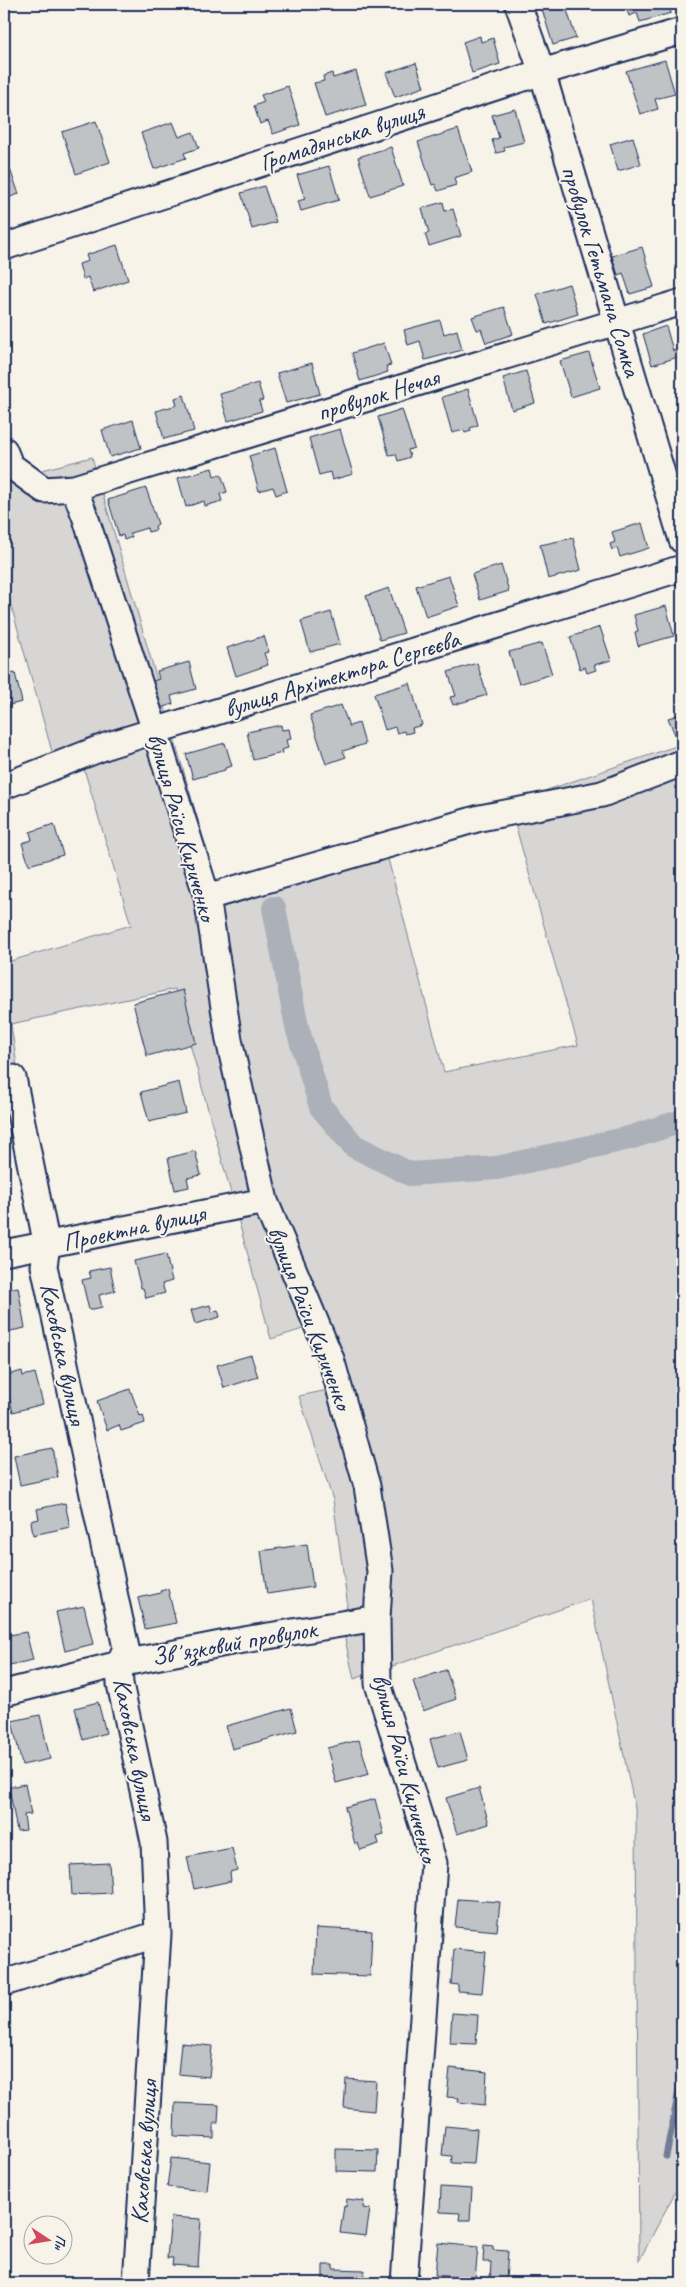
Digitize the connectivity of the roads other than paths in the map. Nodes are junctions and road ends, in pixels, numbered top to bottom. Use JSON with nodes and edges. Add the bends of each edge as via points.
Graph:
{"nodes":[{"id":1,"x":518,"y":4,"type":"edge"},
{"id":2,"x":682,"y":31,"type":"edge"},
{"id":3,"x":542,"y":72,"type":"junction"},
{"id":4,"x":4,"y":246,"type":"edge"},
{"id":5,"x":682,"y":302,"type":"edge"},
{"id":6,"x":616,"y":323,"type":"junction"},
{"id":7,"x":4,"y":450,"type":"edge"},
{"id":8,"x":74,"y":488,"type":"junction"},
{"id":9,"x":682,"y":540,"type":"edge"},
{"id":10,"x":682,"y":568,"type":"edge"},
{"id":11,"x":156,"y":731,"type":"junction"},
{"id":12,"x":682,"y":763,"type":"edge"},
{"id":13,"x":4,"y":786,"type":"edge"},
{"id":14,"x":206,"y":897,"type":"junction"},
{"id":15,"x":13,"y":1078,"type":"dead end"},
{"id":16,"x":265,"y":1201,"type":"junction"},
{"id":17,"x":47,"y":1246,"type":"junction"},
{"id":18,"x":4,"y":1253,"type":"edge"},
{"id":19,"x":377,"y":1618,"type":"junction"},
{"id":20,"x":119,"y":1664,"type":"junction"},
{"id":21,"x":4,"y":1693,"type":"edge"},
{"id":22,"x":158,"y":1934,"type":"junction"},
{"id":23,"x":4,"y":1983,"type":"edge"},
{"id":24,"x":136,"y":2283,"type":"edge"},
{"id":25,"x":404,"y":2283,"type":"edge"}],
"edges":[{"from":1,"to":3,"type":"street","name":"провулок Гетьмана Сомка"},
{"from":2,"to":3,"type":"street","name":"Громадянська вулиця"},
{"from":3,"to":4,"type":"street","name":"Громадянська вулиця"},
{"from":3,"to":6,"type":"street","name":"провулок Гетьмана Сомка"},
{"from":5,"to":6,"type":"street","name":"провулок Нечая"},
{"from":6,"to":8,"type":"street","name":"провулок Нечая"},
{"from":6,"to":9,"type":"street","name":"провулок Гетьмана Сомка"},
{"from":7,"to":8,"type":"street","via":[[10,465],[44,490]]},
{"from":8,"to":11,"type":"street","name":"вулиця Раїси Кириченко"},
{"from":10,"to":11,"type":"street","name":"вулиця Архітектора Сергєєва"},
{"from":11,"to":13,"type":"street","name":"вулиця Архітектора Сергєєва","via":[[109,745]]},
{"from":11,"to":14,"type":"street","name":"вулиця Раїси Кириченко"},
{"from":12,"to":14,"type":"street","via":[[602,794],[480,818]]},
{"from":14,"to":16,"type":"street","name":"вулиця Раїси Кириченко","via":[[228,1040]]},
{"from":15,"to":17,"type":"street","name":"Каховська вулиця"},
{"from":16,"to":17,"type":"street","name":"Проектна вулиця"},
{"from":16,"to":19,"type":"street","name":"вулиця Раїси Кириченко","via":[[331,1360],[367,1486],[380,1571]]},
{"from":17,"to":18,"type":"street","name":"Проектна вулиця"},
{"from":17,"to":20,"type":"street","name":"Каховська вулиця","via":[[44,1266],[126,1648]]},
{"from":19,"to":20,"type":"street","name":"Звʼязковий провулок"},
{"from":19,"to":25,"type":"street","name":"вулиця Раїси Кириченко","via":[[378,1684],[434,1863]]},
{"from":20,"to":21,"type":"street","name":"Звʼязковий провулок"},
{"from":20,"to":22,"type":"street","name":"Каховська вулиця","via":[[120,1684],[154,1842]]},
{"from":22,"to":23,"type":"street"},
{"from":22,"to":24,"type":"street","name":"Каховська вулиця"}]}
